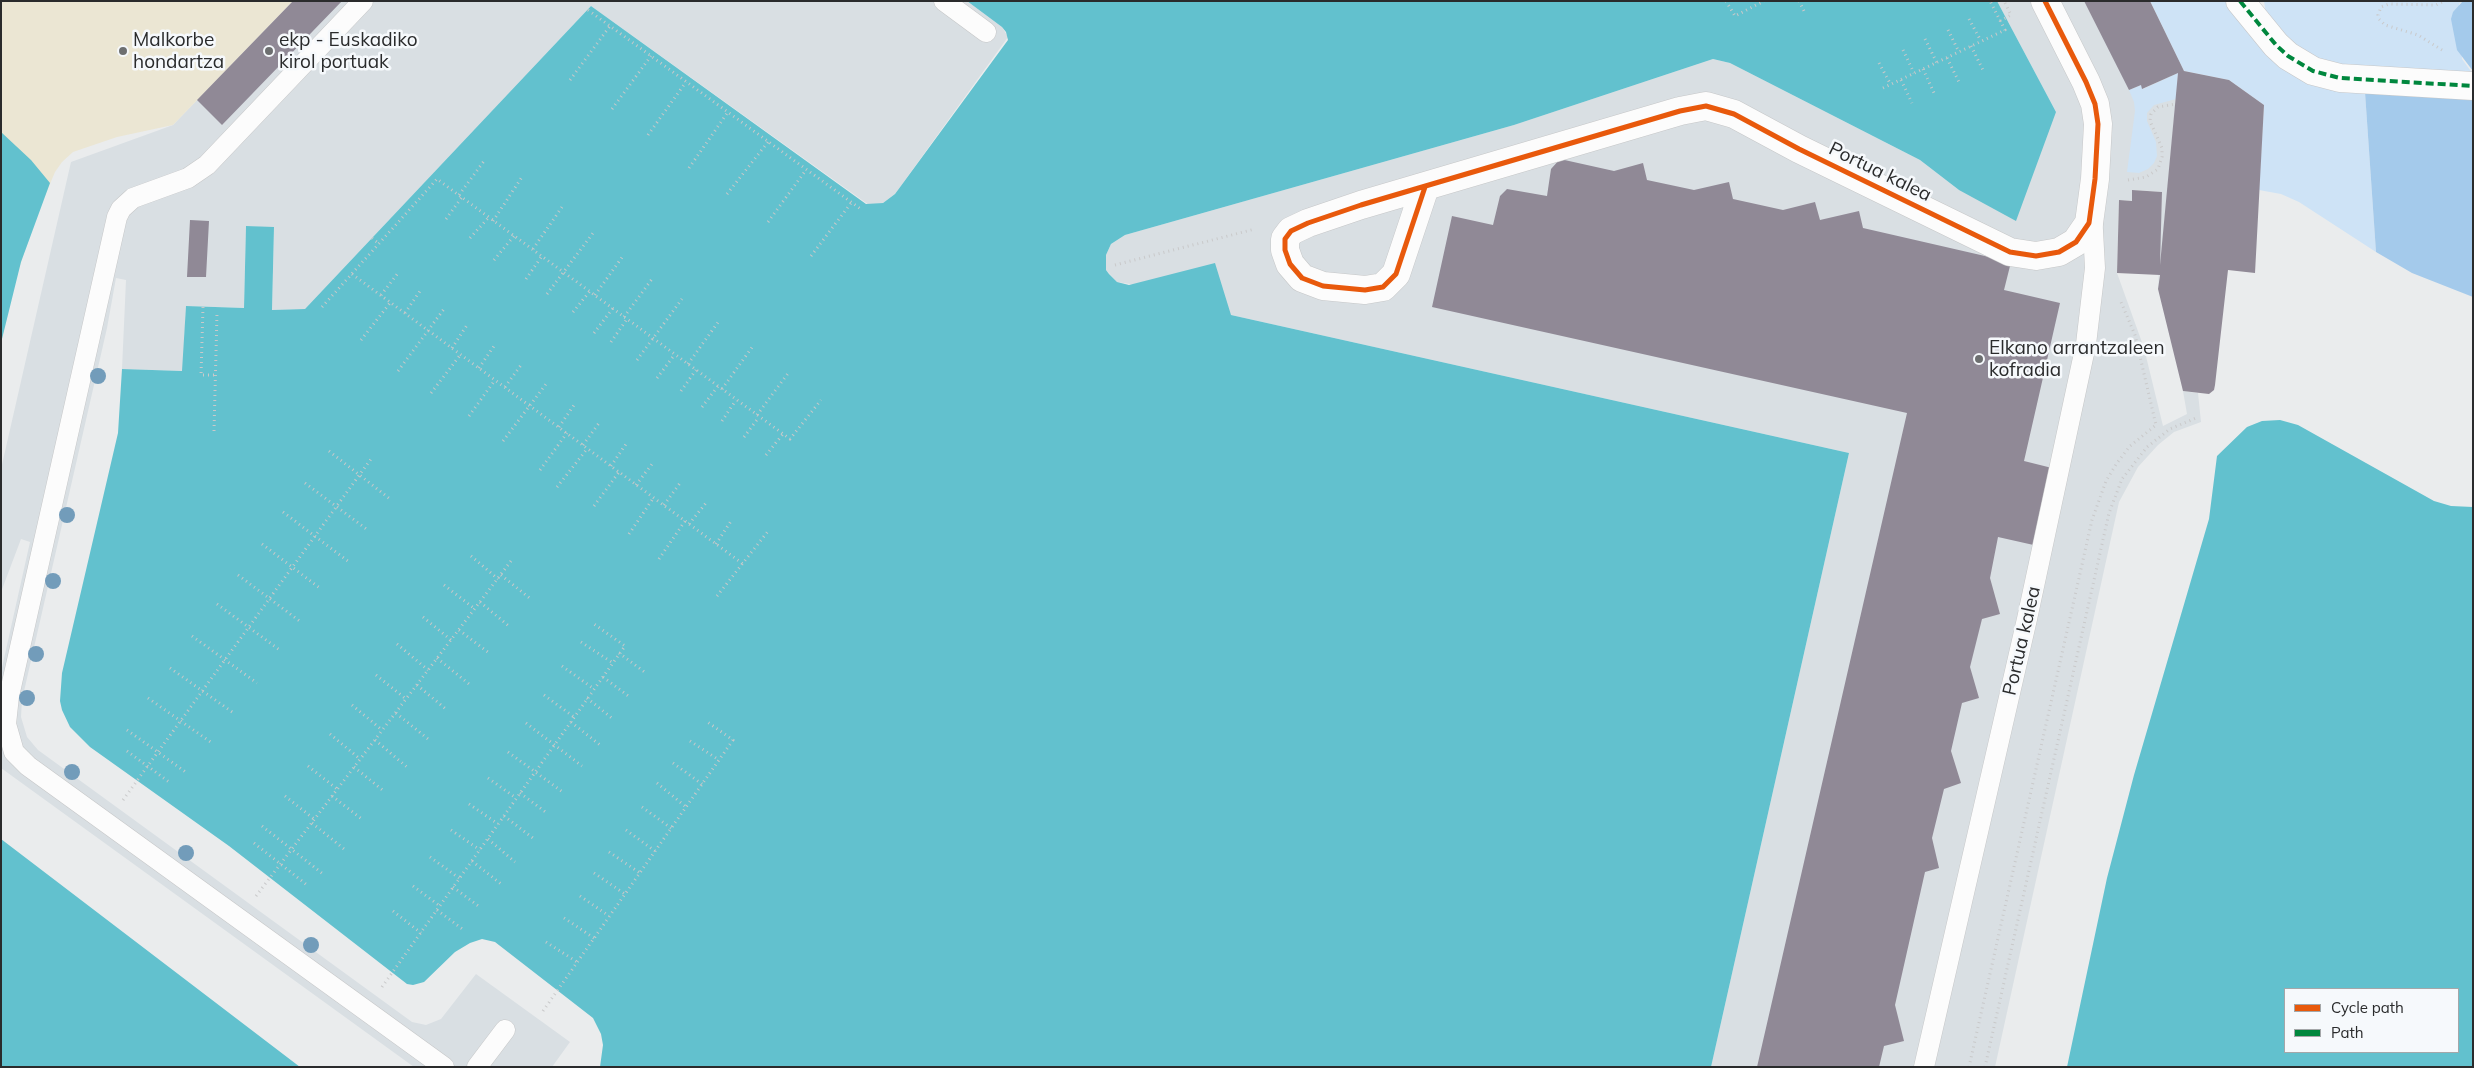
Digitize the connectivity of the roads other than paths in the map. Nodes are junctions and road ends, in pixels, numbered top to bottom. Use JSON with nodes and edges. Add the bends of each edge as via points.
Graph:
{"nodes":[{"id":1,"x":363,"y":1,"type":"edge"},
{"id":2,"x":944,"y":1,"type":"edge"},
{"id":3,"x":2045,"y":1,"type":"edge"},
{"id":4,"x":2240,"y":1,"type":"edge"},
{"id":5,"x":986,"y":32,"type":"dead end"},
{"id":6,"x":2472,"y":86,"type":"edge"},
{"id":7,"x":1425,"y":187,"type":"junction"},
{"id":8,"x":2092,"y":212,"type":"junction"},
{"id":9,"x":506,"y":1030,"type":"dead end"},
{"id":10,"x":444,"y":1067,"type":"edge"},
{"id":11,"x":478,"y":1067,"type":"edge"},
{"id":12,"x":1924,"y":1067,"type":"edge"}],
"edges":[{"from":1,"to":10,"type":"lane","via":[[207,165],[188,178],[133,198],[117,217],[9,696],[7,732],[14,752],[28,766]]},
{"from":2,"to":5,"type":"lane"},
{"from":3,"to":8,"type":"street","name":"Portua kalea","via":[[2095,104],[2097,160]]},
{"from":4,"to":6,"type":"street","via":[[2276,45],[2313,71],[2340,78]]},
{"from":7,"to":7,"type":"street","name":"Portua kalea","via":[[1300,226],[1287,236],[1284,245],[1290,264],[1302,278],[1323,286],[1364,290],[1383,287],[1396,274]]},
{"from":7,"to":8,"type":"street","name":"Portua kalea","via":[[1706,106],[1734,114],[2010,252],[2036,256],[2066,249],[2080,237]]},
{"from":8,"to":12,"type":"lane","name":"Portua kalea","via":[[2094,278],[2086,344],[2029,610]]},
{"from":9,"to":11,"type":"lane"}]}
